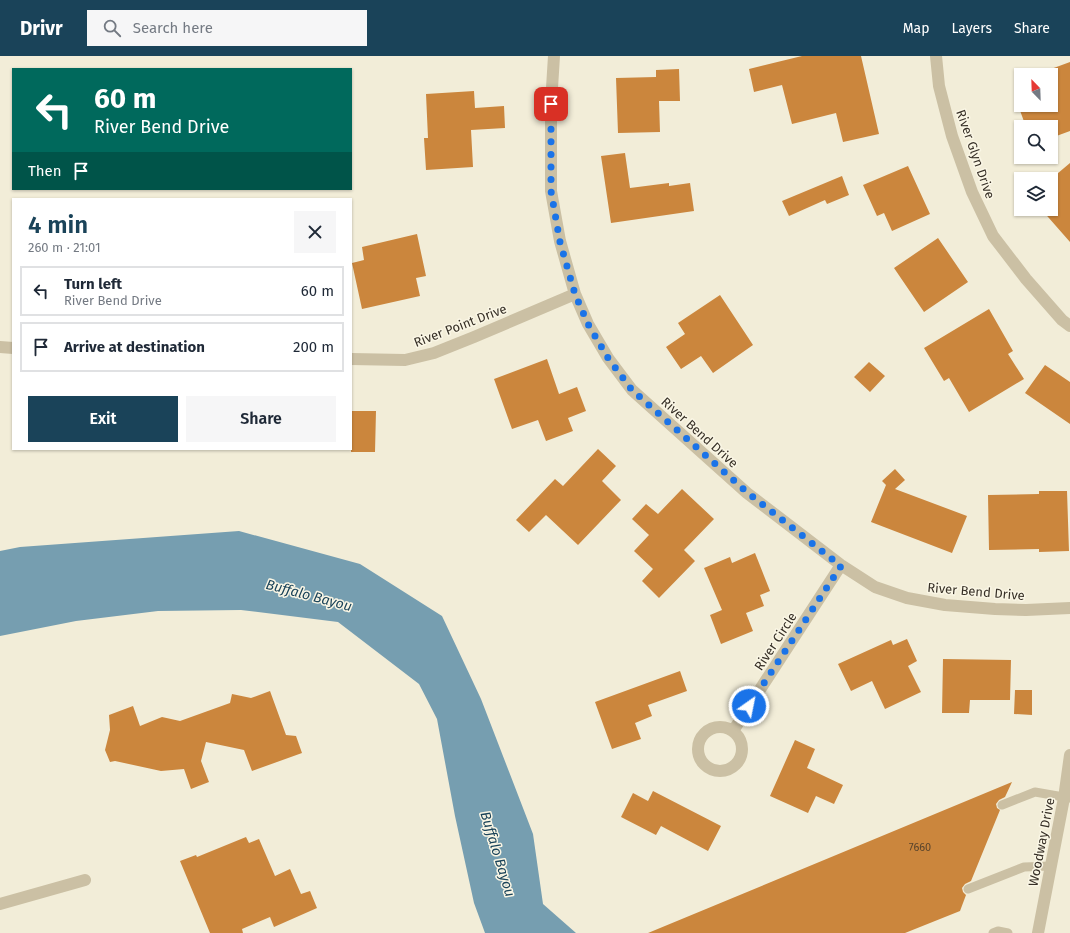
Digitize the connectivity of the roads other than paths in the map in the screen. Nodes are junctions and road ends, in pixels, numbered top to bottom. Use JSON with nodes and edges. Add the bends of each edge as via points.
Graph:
{"nodes":[{"id":1,"x":554,"y":56,"type":"edge"},
{"id":2,"x":936,"y":56,"type":"edge"},
{"id":3,"x":575,"y":294,"type":"junction"},
{"id":4,"x":1070,"y":326,"type":"edge"},
{"id":5,"x":0,"y":347,"type":"edge"},
{"id":6,"x":12,"y":348,"type":"edge"},
{"id":7,"x":352,"y":359,"type":"edge"},
{"id":8,"x":841,"y":566,"type":"junction"},
{"id":9,"x":1070,"y":608,"type":"edge"},
{"id":10,"x":733,"y":731,"type":"dead end"},
{"id":11,"x":1070,"y":755,"type":"edge"},
{"id":12,"x":1069,"y":769,"type":"edge"},
{"id":13,"x":1067,"y":798,"type":"edge"},
{"id":14,"x":1002,"y":805,"type":"dead end"},
{"id":15,"x":1051,"y":866,"type":"junction"},
{"id":16,"x":85,"y":880,"type":"dead end"},
{"id":17,"x":968,"y":889,"type":"dead end"},
{"id":18,"x":0,"y":904,"type":"edge"},
{"id":19,"x":993,"y":933,"type":"edge"},
{"id":20,"x":1008,"y":933,"type":"edge"},
{"id":21,"x":1038,"y":933,"type":"edge"}],
"edges":[{"from":1,"to":3,"type":"street","name":"River Bend Drive","via":[[551,191],[560,242]]},
{"from":2,"to":4,"type":"street","name":"River Glyn Drive","via":[[939,86],[952,136],[972,192],[993,236],[1026,278]]},
{"from":3,"to":7,"type":"street","name":"River Point Drive","via":[[434,353],[405,360]]},
{"from":3,"to":8,"type":"street","name":"River Bend Drive","via":[[588,324],[608,358],[632,390],[748,493]]},
{"from":5,"to":6,"type":"street"},
{"from":8,"to":9,"type":"street","name":"River Bend Drive","via":[[875,587],[907,598],[944,605],[1026,610]]},
{"from":8,"to":10,"type":"street","name":"River Circle"},
{"from":11,"to":12,"type":"street","name":"Woodway Drive"},
{"from":12,"to":13,"type":"street","name":"Woodway Drive"},
{"from":13,"to":14,"type":"lane","via":[[1035,792]]},
{"from":13,"to":15,"type":"street","name":"Woodway Drive"},
{"from":15,"to":17,"type":"lane","via":[[1024,867]]},
{"from":15,"to":21,"type":"street","name":"Woodway Drive"},
{"from":16,"to":18,"type":"street"},
{"from":19,"to":20,"type":"lane"}]}
